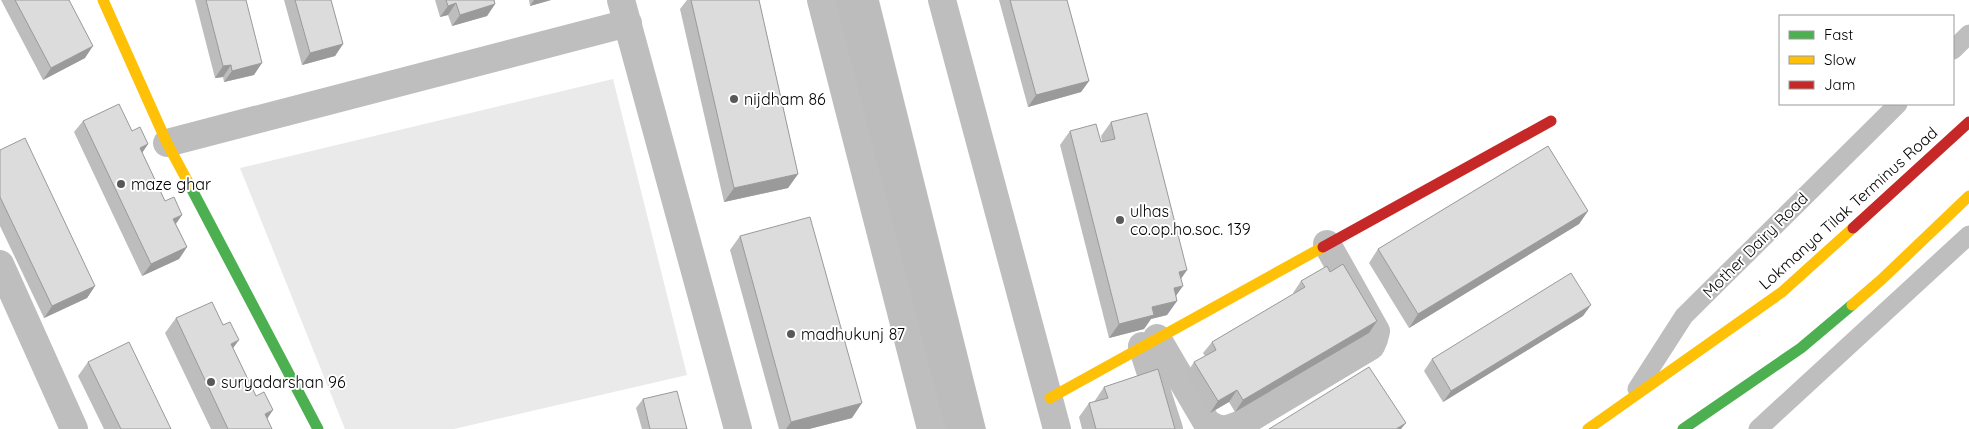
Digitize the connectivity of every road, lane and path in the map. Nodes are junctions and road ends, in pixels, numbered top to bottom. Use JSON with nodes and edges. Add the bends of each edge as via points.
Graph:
{"nodes":[{"id":1,"x":103,"y":0,"type":"edge"},
{"id":2,"x":821,"y":0,"type":"edge"},
{"id":3,"x":942,"y":0,"type":"edge"},
{"id":4,"x":625,"y":12,"type":"edge"},
{"id":5,"x":1969,"y":34,"type":"edge"},
{"id":6,"x":1954,"y":49,"type":"edge"},
{"id":7,"x":1897,"y":105,"type":"edge"},
{"id":8,"x":1551,"y":121,"type":"dead end"},
{"id":9,"x":1969,"y":122,"type":"edge"},
{"id":10,"x":167,"y":143,"type":"junction"},
{"id":11,"x":1969,"y":196,"type":"edge"},
{"id":12,"x":1969,"y":234,"type":"edge"},
{"id":13,"x":1327,"y":244,"type":"junction"},
{"id":14,"x":0,"y":264,"type":"edge"},
{"id":15,"x":1150,"y":342,"type":"junction"},
{"id":16,"x":1674,"y":368,"type":"joint"},
{"id":17,"x":1368,"y":379,"type":"edge"},
{"id":18,"x":1050,"y":398,"type":"junction"},
{"id":19,"x":1630,"y":401,"type":"junction"},
{"id":20,"x":74,"y":429,"type":"edge"},
{"id":21,"x":318,"y":429,"type":"edge"},
{"id":22,"x":738,"y":429,"type":"edge"},
{"id":23,"x":931,"y":429,"type":"edge"},
{"id":24,"x":1057,"y":429,"type":"edge"},
{"id":25,"x":1169,"y":429,"type":"edge"},
{"id":26,"x":1222,"y":429,"type":"edge"},
{"id":27,"x":1228,"y":429,"type":"edge"},
{"id":28,"x":1265,"y":429,"type":"edge"},
{"id":29,"x":1588,"y":429,"type":"edge"},
{"id":30,"x":1683,"y":429,"type":"edge"},
{"id":31,"x":1758,"y":429,"type":"edge"}],
"edges":[{"from":1,"to":10,"type":"street"},
{"from":2,"to":23,"type":"street"},
{"from":3,"to":18,"type":"street"},
{"from":4,"to":10,"type":"street"},
{"from":4,"to":22,"type":"street"},
{"from":5,"to":6,"type":"lane"},
{"from":7,"to":19,"type":"lane","name":"Mother Dairy Road","via":[[1684,316]]},
{"from":8,"to":13,"type":"street"},
{"from":9,"to":16,"type":"street","name":"Lokmanya Tilak Terminus Road","via":[[1782,292]]},
{"from":10,"to":21,"type":"street"},
{"from":11,"to":30,"type":"street","via":[[1881,280],[1801,348]]},
{"from":12,"to":31,"type":"lane"},
{"from":13,"to":15,"type":"street"},
{"from":13,"to":27,"type":"street","via":[[1376,331],[1371,346]]},
{"from":14,"to":20,"type":"street"},
{"from":15,"to":18,"type":"street"},
{"from":15,"to":25,"type":"street"},
{"from":15,"to":26,"type":"street","via":[[1207,423]]},
{"from":16,"to":19,"type":"street","name":"Mother Dairy Road"},
{"from":17,"to":28,"type":"street","via":[[1362,375],[1348,376]]},
{"from":18,"to":24,"type":"street"},
{"from":19,"to":29,"type":"street","name":"Mother Dairy Road"}]}
